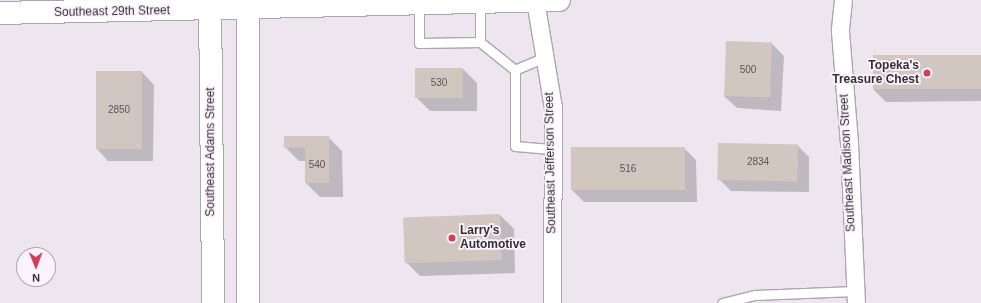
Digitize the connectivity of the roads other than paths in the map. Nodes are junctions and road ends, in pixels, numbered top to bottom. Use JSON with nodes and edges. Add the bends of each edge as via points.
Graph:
{"nodes":[{"id":1,"x":535,"y":0,"type":"edge"},
{"id":2,"x":559,"y":0,"type":"edge"},
{"id":3,"x":843,"y":0,"type":"edge"},
{"id":4,"x":480,"y":2,"type":"junction"},
{"id":5,"x":248,"y":4,"type":"edge"},
{"id":6,"x":419,"y":4,"type":"junction"},
{"id":7,"x":210,"y":5,"type":"edge"},
{"id":8,"x":0,"y":13,"type":"edge"},
{"id":9,"x":480,"y":42,"type":"junction"},
{"id":10,"x":545,"y":57,"type":"junction"},
{"id":11,"x":515,"y":70,"type":"junction"},
{"id":12,"x":553,"y":149,"type":"junction"},
{"id":13,"x":855,"y":297,"type":"edge"},
{"id":14,"x":213,"y":303,"type":"edge"},
{"id":15,"x":248,"y":303,"type":"edge"},
{"id":16,"x":552,"y":303,"type":"edge"},
{"id":17,"x":722,"y":303,"type":"edge"}],
"edges":[{"from":1,"to":2,"type":"main road","name":"Southeast 29th Street"},
{"from":1,"to":4,"type":"main road","name":"Southeast 29th Street"},
{"from":1,"to":10,"type":"street","name":"Southeast Jefferson Street"},
{"from":3,"to":13,"type":"street","name":"Southeast Madison Street","via":[[840,31],[849,143]]},
{"from":4,"to":6,"type":"main road","name":"Southeast 29th Street"},
{"from":4,"to":9,"type":"lane"},
{"from":5,"to":6,"type":"main road","name":"Southeast 29th Street"},
{"from":5,"to":7,"type":"main road","name":"Southeast 29th Street"},
{"from":5,"to":15,"type":"main road"},
{"from":6,"to":9,"type":"lane","via":[[419,43]]},
{"from":7,"to":8,"type":"main road","name":"Southeast 29th Street"},
{"from":7,"to":14,"type":"main road","name":"Southeast Adams Street"},
{"from":9,"to":11,"type":"lane"},
{"from":10,"to":11,"type":"lane"},
{"from":10,"to":12,"type":"street","name":"Southeast Jefferson Street","via":[[553,107]]},
{"from":11,"to":12,"type":"lane","via":[[515,146]]},
{"from":12,"to":16,"type":"street","name":"Southeast Jefferson Street"},
{"from":13,"to":17,"type":"lane","via":[[755,295]]}]}
